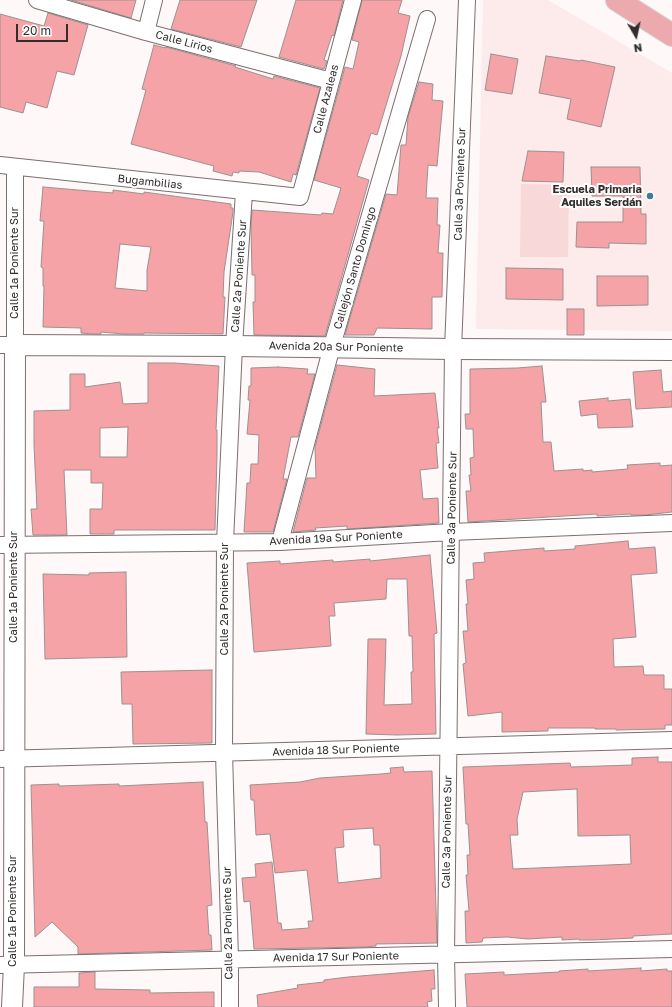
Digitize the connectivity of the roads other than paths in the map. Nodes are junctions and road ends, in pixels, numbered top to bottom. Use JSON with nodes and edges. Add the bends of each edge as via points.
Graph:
{"nodes":[{"id":1,"x":37,"y":0,"type":"edge"},
{"id":2,"x":154,"y":0,"type":"edge"},
{"id":3,"x":352,"y":0,"type":"edge"},
{"id":4,"x":617,"y":0,"type":"edge"},
{"id":5,"x":467,"y":4,"type":"edge"},
{"id":6,"x":427,"y":19,"type":"dead end"},
{"id":7,"x":146,"y":32,"type":"junction"},
{"id":8,"x":672,"y":35,"type":"edge"},
{"id":9,"x":331,"y":81,"type":"junction"},
{"id":10,"x":7,"y":166,"type":"edge"},
{"id":11,"x":244,"y":192,"type":"junction"},
{"id":12,"x":300,"y":197,"type":"joint"},
{"id":13,"x":8,"y":345,"type":"edge"},
{"id":14,"x":234,"y":346,"type":"junction"},
{"id":15,"x":332,"y":346,"type":"junction"},
{"id":16,"x":453,"y":349,"type":"junction"},
{"id":17,"x":672,"y":350,"type":"edge"},
{"id":18,"x":672,"y":523,"type":"edge"},
{"id":19,"x":451,"y":532,"type":"junction"},
{"id":20,"x":224,"y":542,"type":"junction"},
{"id":21,"x":280,"y":542,"type":"junction"},
{"id":22,"x":7,"y":545,"type":"edge"},
{"id":23,"x":672,"y":740,"type":"edge"},
{"id":24,"x":448,"y":746,"type":"junction"},
{"id":25,"x":224,"y":753,"type":"junction"},
{"id":26,"x":7,"y":759,"type":"edge"},
{"id":27,"x":672,"y":949,"type":"edge"},
{"id":28,"x":446,"y":954,"type":"junction"},
{"id":29,"x":230,"y":960,"type":"junction"},
{"id":30,"x":7,"y":965,"type":"edge"},
{"id":31,"x":12,"y":1007,"type":"edge"},
{"id":32,"x":230,"y":1007,"type":"edge"},
{"id":33,"x":447,"y":1007,"type":"edge"}],
"edges":[{"from":1,"to":7,"type":"street","name":"Calle Lirios"},
{"from":2,"to":7,"type":"street"},
{"from":3,"to":9,"type":"street","name":"Calle Azaleas"},
{"from":4,"to":8,"type":"main road"},
{"from":5,"to":16,"type":"street","name":"Calle 3a Poniente Sur"},
{"from":6,"to":15,"type":"street","name":"Callejón Santo Domingo"},
{"from":7,"to":9,"type":"street","name":"Calle Lirios"},
{"from":9,"to":12,"type":"street","name":"Calle Azaleas"},
{"from":10,"to":11,"type":"street","name":"Bugambilias"},
{"from":10,"to":13,"type":"street","name":"Calle 1a Poniente Sur"},
{"from":11,"to":12,"type":"street","name":"Bugambilias"},
{"from":11,"to":14,"type":"street","name":"Calle 2a Poniente Sur"},
{"from":13,"to":14,"type":"street","name":"Avenida 20a Sur Poniente"},
{"from":13,"to":22,"type":"street","name":"Calle 1a Poniente Sur"},
{"from":14,"to":15,"type":"street","name":"Avenida 20a Sur Poniente"},
{"from":14,"to":20,"type":"street","name":"Calle 2a Poniente Sur"},
{"from":15,"to":16,"type":"street","name":"Avenida 20a Sur Poniente"},
{"from":15,"to":21,"type":"street","name":"Callejón Santo Domingo"},
{"from":16,"to":17,"type":"street","name":"Avenida 20a Sur Poniente"},
{"from":16,"to":19,"type":"street","name":"Calle 3a Poniente Sur"},
{"from":18,"to":19,"type":"street","name":"Avenida 19a Sur Poniente"},
{"from":19,"to":21,"type":"street","name":"Avenida 19a Sur Poniente"},
{"from":19,"to":24,"type":"street","name":"Calle 3a Poniente Sur"},
{"from":20,"to":21,"type":"street","name":"Avenida 19a Sur Poniente"},
{"from":20,"to":22,"type":"street","name":"Avenida 19a Sur Poniente"},
{"from":20,"to":25,"type":"street","name":"Calle 2a Poniente Sur"},
{"from":22,"to":26,"type":"street","name":"Calle 1a Poniente Sur"},
{"from":23,"to":24,"type":"street","name":"Avenida 18 Sur Poniente"},
{"from":24,"to":25,"type":"street","name":"Avenida 18 Sur Poniente"},
{"from":24,"to":28,"type":"street","name":"Calle 3a Poniente Sur"},
{"from":25,"to":26,"type":"street","name":"Avenida 18 Sur Poniente"},
{"from":25,"to":29,"type":"street","name":"Calle 2a Poniente Sur"},
{"from":26,"to":30,"type":"street","name":"Calle 1a Poniente Sur"},
{"from":27,"to":28,"type":"street","name":"Avenida 17 Sur Poniente"},
{"from":28,"to":29,"type":"street","name":"Avenida 17 Sur Poniente"},
{"from":28,"to":33,"type":"street","name":"Calle 3a Poniente Sur"},
{"from":29,"to":30,"type":"street","name":"Avenida 17 Sur Poniente"},
{"from":29,"to":32,"type":"street","name":"Calle 2a Poniente Sur"},
{"from":30,"to":31,"type":"street","name":"Calle 1a Poniente Sur"}]}
